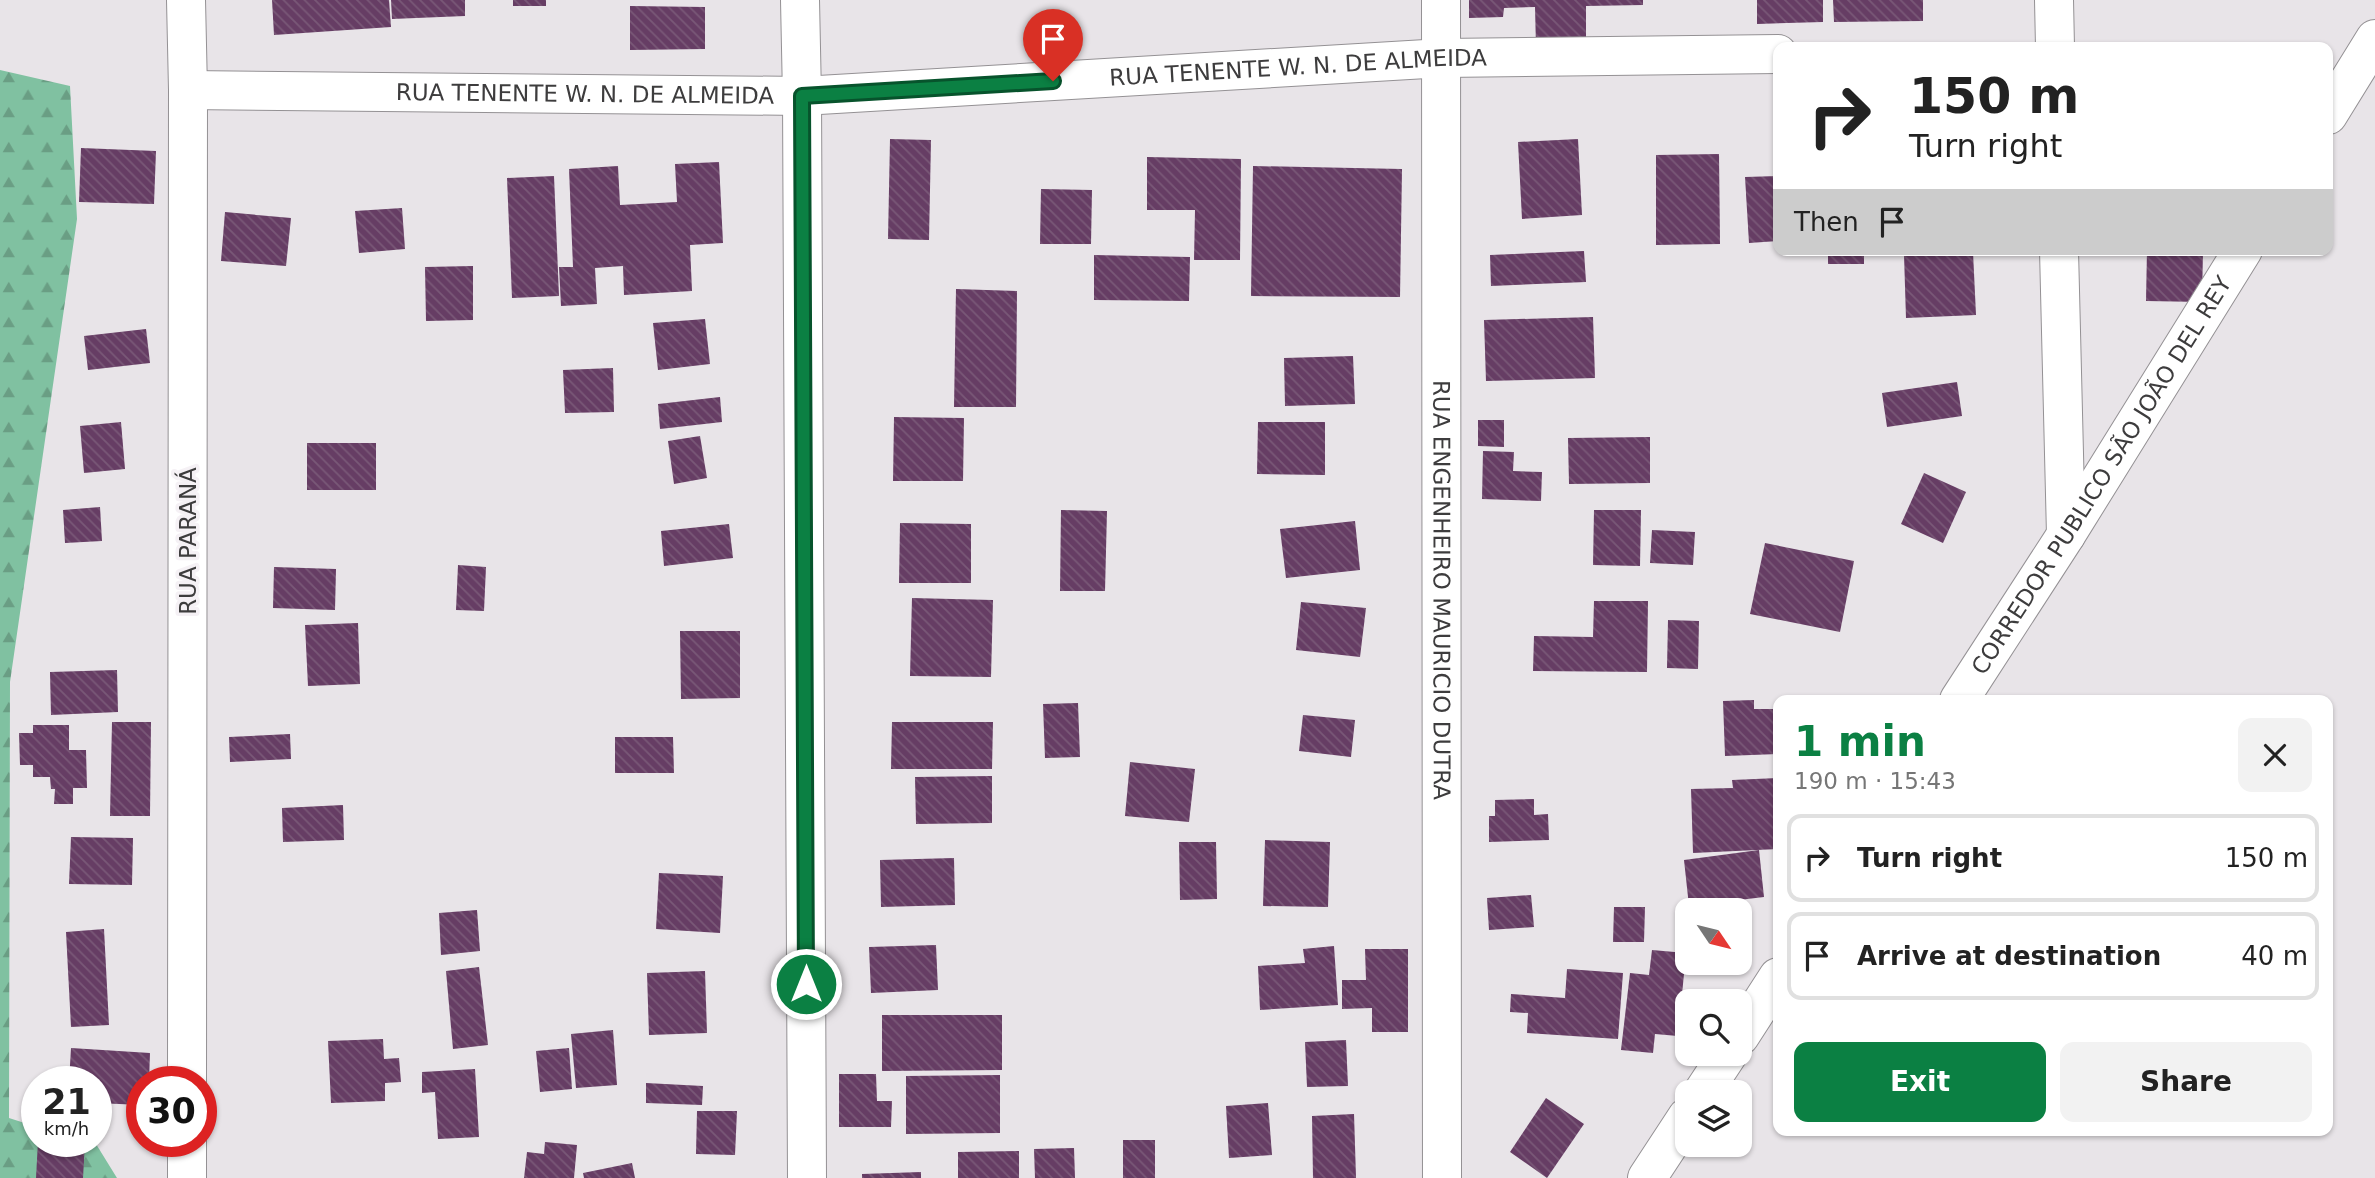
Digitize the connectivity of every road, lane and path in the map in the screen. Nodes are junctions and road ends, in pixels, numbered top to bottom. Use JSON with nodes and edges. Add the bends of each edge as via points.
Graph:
{"nodes":[{"id":1,"x":186,"y":0,"type":"edge"},
{"id":2,"x":800,"y":0,"type":"edge"},
{"id":3,"x":1441,"y":0,"type":"edge"},
{"id":4,"x":2054,"y":0,"type":"edge"},
{"id":5,"x":2375,"y":39,"type":"edge"},
{"id":6,"x":2054,"y":42,"type":"edge"},
{"id":7,"x":1773,"y":54,"type":"edge"},
{"id":8,"x":1443,"y":58,"type":"junction"},
{"id":9,"x":188,"y":90,"type":"junction"},
{"id":10,"x":802,"y":96,"type":"junction"},
{"id":11,"x":2333,"y":107,"type":"edge"},
{"id":12,"x":2059,"y":256,"type":"edge"},
{"id":13,"x":2240,"y":256,"type":"edge"},
{"id":14,"x":2066,"y":535,"type":"junction"},
{"id":15,"x":1962,"y":695,"type":"edge"},
{"id":16,"x":1773,"y":985,"type":"edge"},
{"id":17,"x":1752,"y":1017,"type":"edge"},
{"id":18,"x":187,"y":1066,"type":"edge"},
{"id":19,"x":1675,"y":1135,"type":"edge"},
{"id":20,"x":187,"y":1157,"type":"edge"},
{"id":21,"x":187,"y":1178,"type":"edge"},
{"id":22,"x":807,"y":1178,"type":"edge"},
{"id":23,"x":1442,"y":1178,"type":"edge"},
{"id":24,"x":1647,"y":1178,"type":"edge"}],
"edges":[{"from":1,"to":9,"type":"street","name":"RUA PARANÁ"},
{"from":2,"to":10,"type":"street"},
{"from":3,"to":8,"type":"street","name":"RUA ENGENHEIRO MAURICIO DUTRA"},
{"from":4,"to":6,"type":"street"},
{"from":5,"to":11,"type":"street"},
{"from":7,"to":8,"type":"street","name":"RUA TENENTE W. N. DE ALMEIDA"},
{"from":8,"to":10,"type":"street","name":"RUA TENENTE W. N. DE ALMEIDA"},
{"from":8,"to":23,"type":"street","name":"RUA ENGENHEIRO MAURICIO DUTRA"},
{"from":9,"to":10,"type":"street","name":"RUA TENENTE W. N. DE ALMEIDA"},
{"from":9,"to":18,"type":"street","name":"RUA PARANÁ"},
{"from":10,"to":22,"type":"street"},
{"from":12,"to":14,"type":"street"},
{"from":13,"to":14,"type":"street","name":"CORREDOR PUBLICO SÃO JOÃO DEL REY"},
{"from":14,"to":15,"type":"street","name":"CORREDOR PUBLICO SÃO JOÃO DEL REY"},
{"from":16,"to":17,"type":"street"},
{"from":19,"to":24,"type":"street"},
{"from":20,"to":21,"type":"street"}]}
